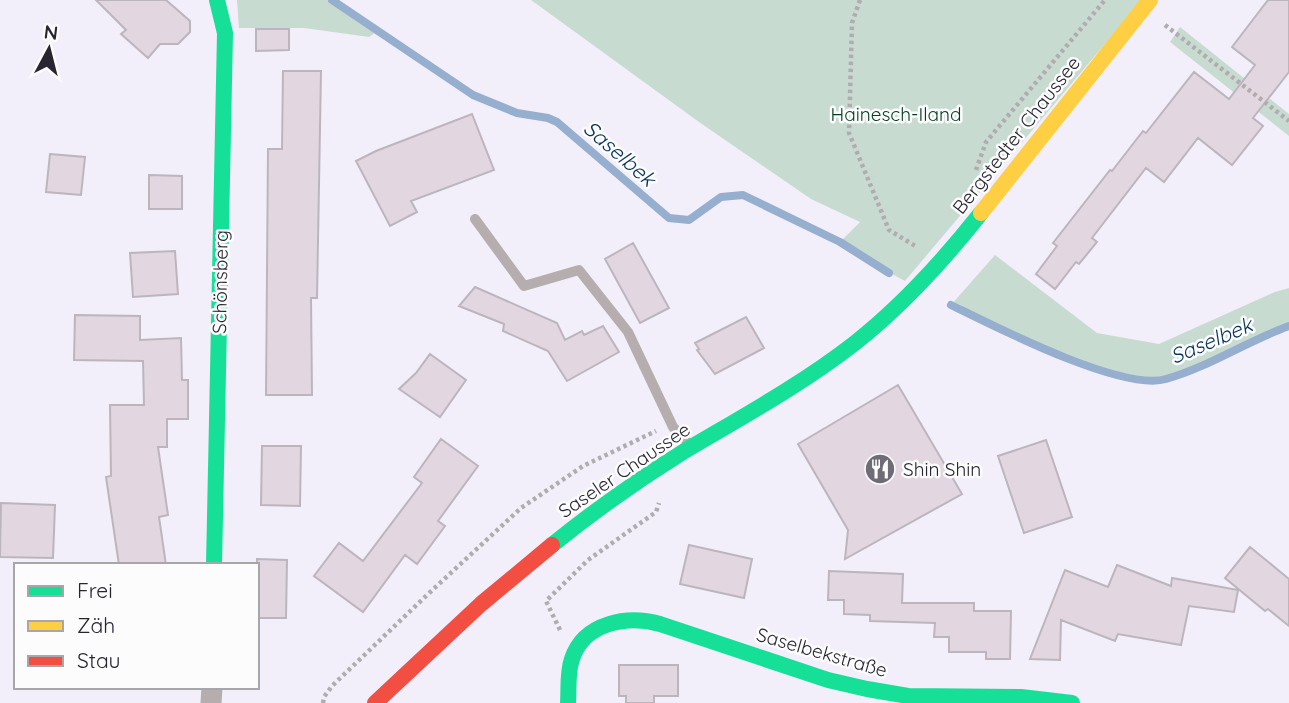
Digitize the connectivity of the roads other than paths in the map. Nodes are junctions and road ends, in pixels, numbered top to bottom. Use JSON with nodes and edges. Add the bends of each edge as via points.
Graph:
{"nodes":[{"id":1,"x":217,"y":0,"type":"edge"},
{"id":2,"x":1146,"y":5,"type":"edge"},
{"id":3,"x":475,"y":219,"type":"dead end"},
{"id":4,"x":914,"y":295,"type":"joint"},
{"id":5,"x":692,"y":448,"type":"junction"},
{"id":6,"x":214,"y":563,"type":"edge"},
{"id":7,"x":375,"y":703,"type":"edge"},
{"id":8,"x":568,"y":703,"type":"edge"},
{"id":9,"x":1072,"y":703,"type":"edge"}],
"edges":[{"from":1,"to":6,"type":"street","name":"Schönsberg","via":[[225,33]]},
{"from":2,"to":4,"type":"street","name":"Bergstedter Chaussee"},
{"from":3,"to":5,"type":"lane","via":[[524,286],[579,270],[628,332],[673,427]]},
{"from":4,"to":5,"type":"street","name":"Saseler Chaussee","via":[[823,366]]},
{"from":5,"to":7,"type":"street","name":"Saseler Chaussee","via":[[550,545]]},
{"from":8,"to":9,"type":"street","name":"Saselbekstraße","via":[[569,677],[578,648],[608,625],[643,619],[828,680],[908,696],[1021,697]]}]}
